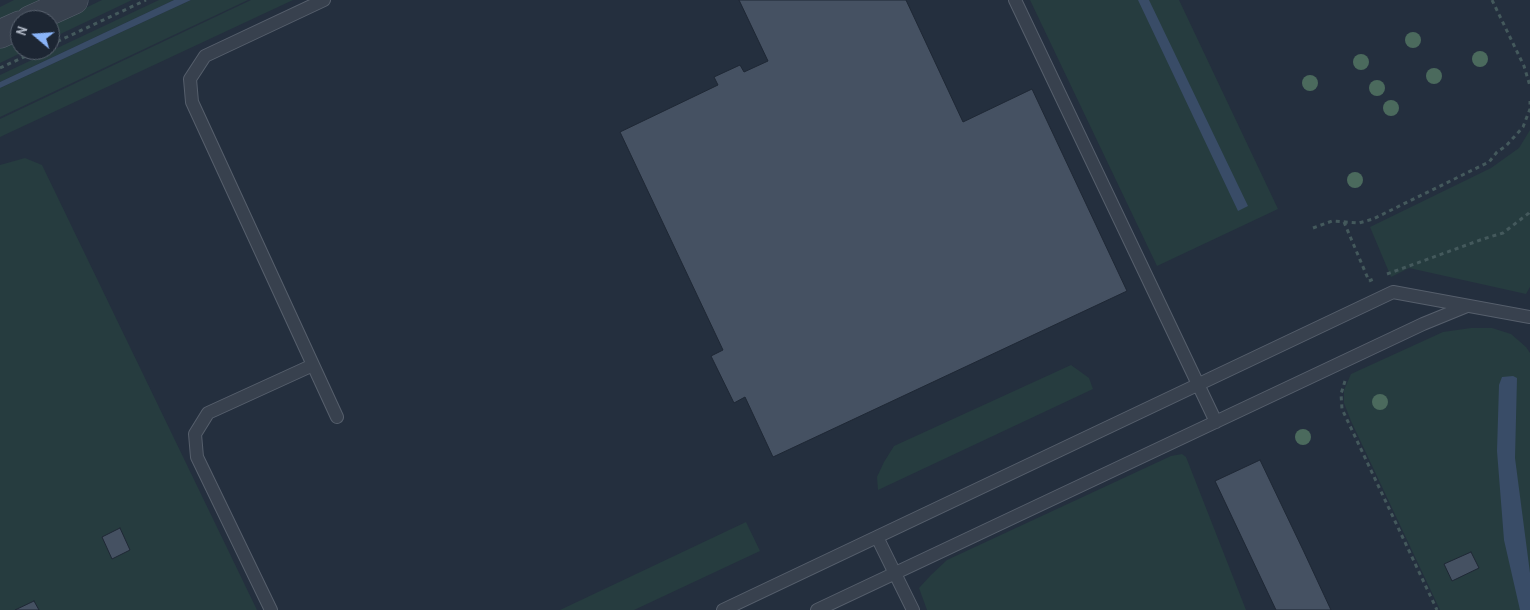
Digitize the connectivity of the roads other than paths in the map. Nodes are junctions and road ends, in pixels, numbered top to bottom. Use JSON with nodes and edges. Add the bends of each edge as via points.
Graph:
{"nodes":[{"id":1,"x":74,"y":0,"type":"edge"},
{"id":2,"x":324,"y":0,"type":"edge"},
{"id":3,"x":1015,"y":0,"type":"edge"},
{"id":4,"x":52,"y":10,"type":"edge"},
{"id":5,"x":1467,"y":306,"type":"junction"},
{"id":6,"x":1530,"y":317,"type":"edge"},
{"id":7,"x":313,"y":365,"type":"junction"},
{"id":8,"x":1199,"y":385,"type":"junction"},
{"id":9,"x":337,"y":417,"type":"dead end"},
{"id":10,"x":1216,"y":422,"type":"junction"},
{"id":11,"x":877,"y":537,"type":"junction"},
{"id":12,"x":895,"y":573,"type":"junction"},
{"id":13,"x":271,"y":610,"type":"edge"},
{"id":14,"x":723,"y":610,"type":"edge"},
{"id":15,"x":817,"y":610,"type":"edge"},
{"id":16,"x":912,"y":610,"type":"edge"}],
"edges":[{"from":1,"to":4,"type":"street"},
{"from":2,"to":7,"type":"lane","via":[[205,56],[190,79],[192,102]]},
{"from":3,"to":8,"type":"lane"},
{"from":5,"to":6,"type":"lane"},
{"from":5,"to":8,"type":"lane","via":[[1393,292]]},
{"from":5,"to":10,"type":"lane","via":[[1422,324]]},
{"from":7,"to":9,"type":"lane"},
{"from":7,"to":13,"type":"lane","via":[[208,412],[195,434],[197,457]]},
{"from":8,"to":10,"type":"lane"},
{"from":8,"to":11,"type":"lane"},
{"from":10,"to":12,"type":"lane"},
{"from":11,"to":12,"type":"lane"},
{"from":11,"to":14,"type":"lane"},
{"from":12,"to":15,"type":"lane"},
{"from":12,"to":16,"type":"lane"}]}
